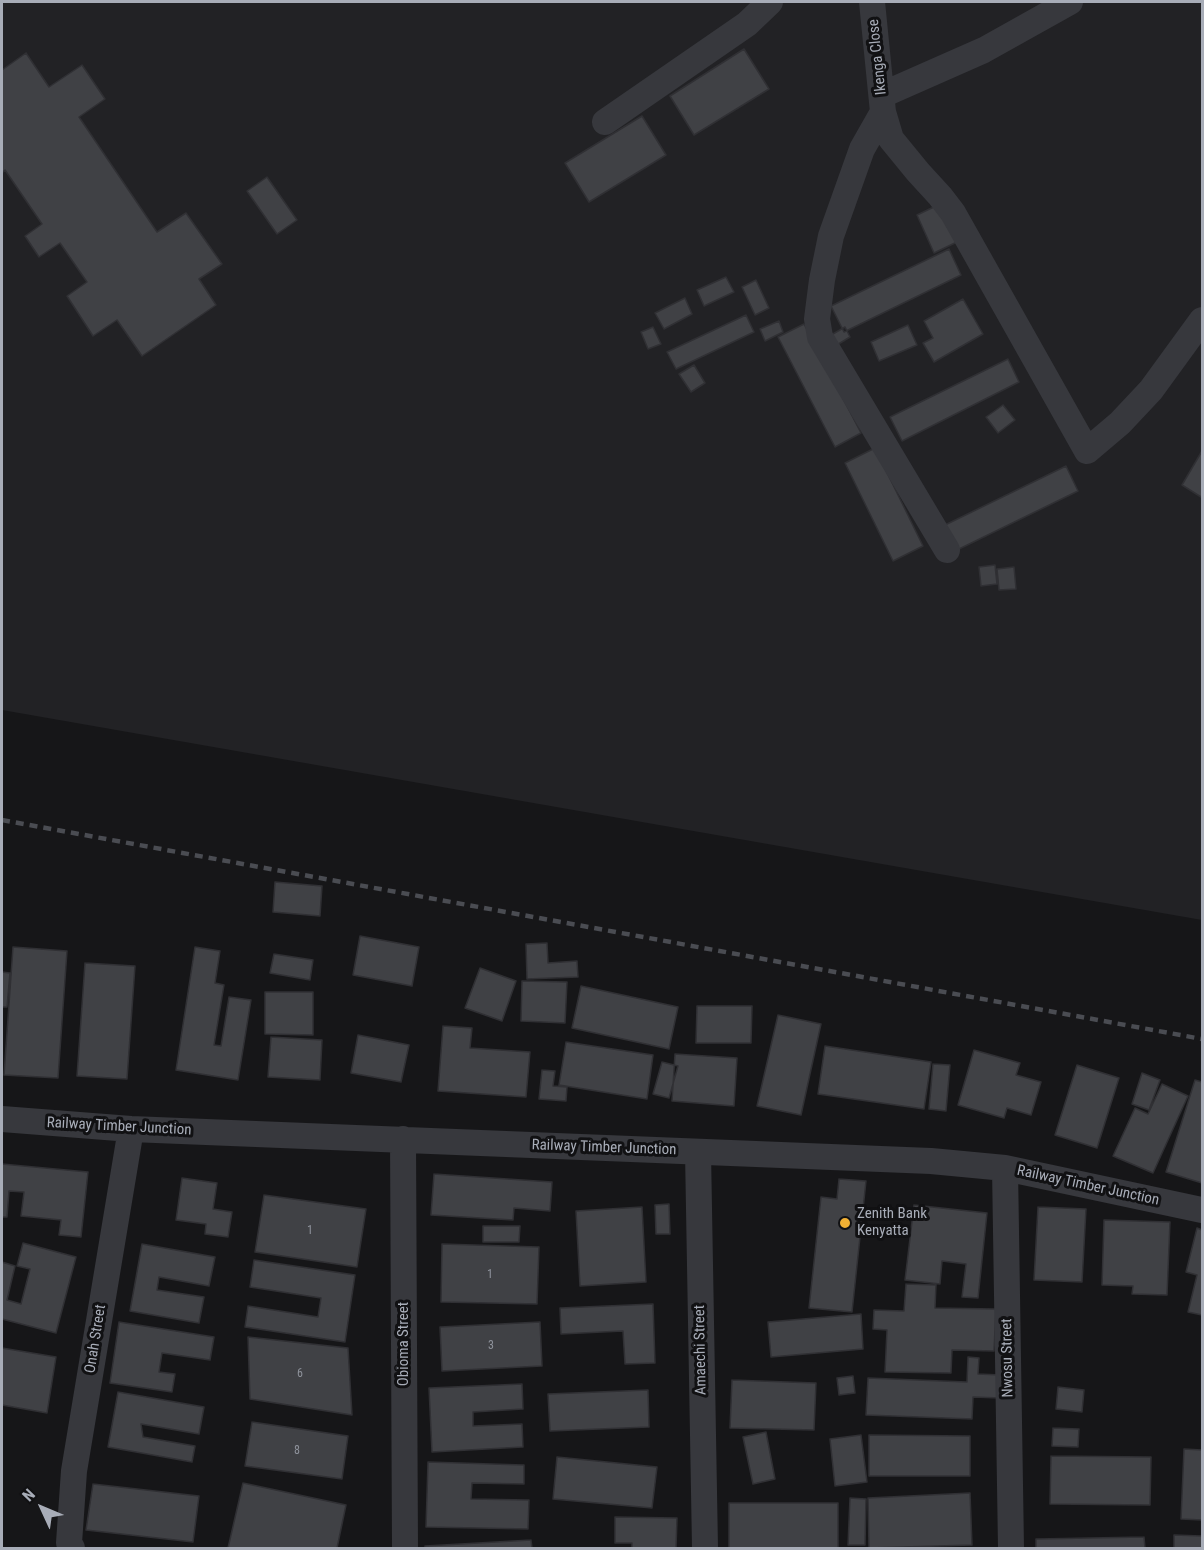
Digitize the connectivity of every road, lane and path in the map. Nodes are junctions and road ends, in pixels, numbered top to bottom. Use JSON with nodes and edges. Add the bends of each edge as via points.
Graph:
{"nodes":[{"id":1,"x":770,"y":2,"type":"edge"},
{"id":2,"x":872,"y":2,"type":"edge"},
{"id":3,"x":1070,"y":2,"type":"edge"},
{"id":4,"x":883,"y":104,"type":"junction"},
{"id":5,"x":605,"y":122,"type":"dead end"},
{"id":6,"x":1203,"y":320,"type":"edge"},
{"id":7,"x":947,"y":550,"type":"dead end"},
{"id":8,"x":2,"y":1119,"type":"edge"},
{"id":9,"x":131,"y":1129,"type":"junction"},
{"id":10,"x":403,"y":1139,"type":"junction"},
{"id":11,"x":698,"y":1152,"type":"junction"},
{"id":12,"x":1005,"y":1168,"type":"junction"},
{"id":13,"x":1203,"y":1210,"type":"edge"},
{"id":14,"x":72,"y":1548,"type":"edge"},
{"id":15,"x":405,"y":1548,"type":"edge"},
{"id":16,"x":705,"y":1548,"type":"edge"},
{"id":17,"x":1011,"y":1548,"type":"edge"}],
"edges":[{"from":1,"to":5,"type":"street","via":[[747,24]]},
{"from":2,"to":4,"type":"street","name":"Ikenga Close"},
{"from":3,"to":4,"type":"street"},
{"from":4,"to":6,"type":"street","name":"Ikenga Close","via":[[888,132],[897,148],[953,213],[1087,451],[1151,390]]},
{"from":4,"to":7,"type":"street","via":[[862,149],[831,236],[816,319],[820,337]]},
{"from":8,"to":9,"type":"street","name":"Railway Timber Junction"},
{"from":9,"to":10,"type":"street","name":"Railway Timber Junction"},
{"from":9,"to":14,"type":"street","name":"Onah Street","via":[[74,1471],[69,1543]]},
{"from":10,"to":11,"type":"street","name":"Railway Timber Junction"},
{"from":10,"to":15,"type":"street","name":"Obioma Street"},
{"from":11,"to":12,"type":"street","name":"Railway Timber Junction","via":[[931,1161]]},
{"from":11,"to":16,"type":"street","name":"Amaechi Street"},
{"from":12,"to":13,"type":"street","name":"Railway Timber Junction"},
{"from":12,"to":17,"type":"street","name":"Nwosu Street"}]}
